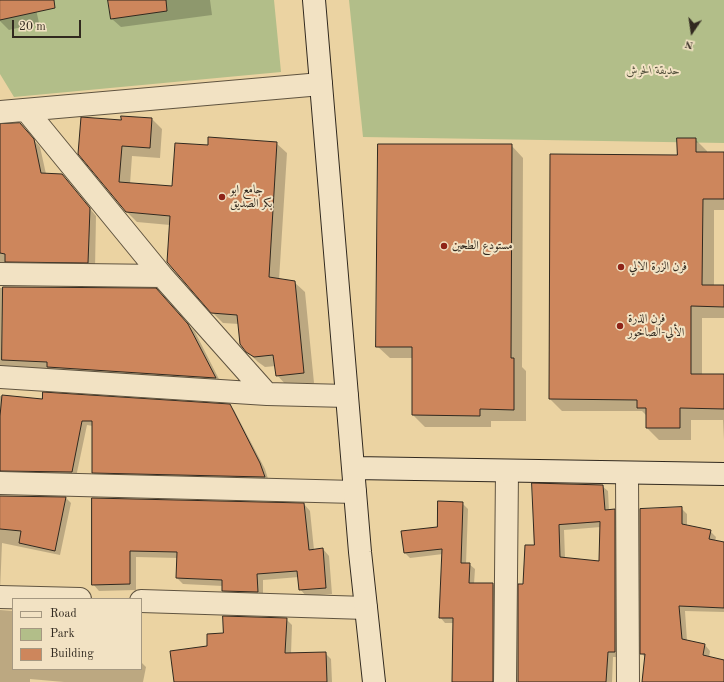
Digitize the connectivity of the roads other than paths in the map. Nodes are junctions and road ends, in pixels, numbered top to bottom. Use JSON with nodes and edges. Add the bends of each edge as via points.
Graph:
{"nodes":[{"id":1,"x":314,"y":0,"type":"edge"},
{"id":2,"x":321,"y":84,"type":"junction"},
{"id":3,"x":26,"y":110,"type":"junction"},
{"id":4,"x":0,"y":112,"type":"edge"},
{"id":5,"x":0,"y":274,"type":"edge"},
{"id":6,"x":162,"y":276,"type":"junction"},
{"id":7,"x":0,"y":376,"type":"edge"},
{"id":8,"x":267,"y":394,"type":"junction"},
{"id":9,"x":348,"y":396,"type":"junction"},
{"id":10,"x":354,"y":468,"type":"junction"},
{"id":11,"x":507,"y":471,"type":"junction"},
{"id":12,"x":627,"y":473,"type":"junction"},
{"id":13,"x":724,"y":474,"type":"edge"},
{"id":14,"x":0,"y":483,"type":"edge"},
{"id":15,"x":355,"y":492,"type":"junction"},
{"id":16,"x":0,"y":596,"type":"edge"},
{"id":17,"x":53,"y":598,"type":"edge"},
{"id":18,"x":142,"y":601,"type":"edge"},
{"id":19,"x":366,"y":608,"type":"junction"},
{"id":20,"x":374,"y":682,"type":"edge"},
{"id":21,"x":505,"y":682,"type":"edge"},
{"id":22,"x":628,"y":682,"type":"edge"}],
"edges":[{"from":1,"to":2,"type":"street"},
{"from":2,"to":3,"type":"street"},
{"from":2,"to":9,"type":"street"},
{"from":3,"to":4,"type":"street"},
{"from":3,"to":6,"type":"street"},
{"from":5,"to":6,"type":"street"},
{"from":6,"to":8,"type":"street"},
{"from":7,"to":8,"type":"street"},
{"from":8,"to":9,"type":"street"},
{"from":9,"to":10,"type":"street"},
{"from":10,"to":11,"type":"street"},
{"from":10,"to":15,"type":"street"},
{"from":11,"to":12,"type":"street"},
{"from":11,"to":21,"type":"street"},
{"from":12,"to":13,"type":"street"},
{"from":12,"to":22,"type":"street"},
{"from":14,"to":15,"type":"street"},
{"from":15,"to":19,"type":"street"},
{"from":16,"to":17,"type":"street"},
{"from":18,"to":19,"type":"street"},
{"from":19,"to":20,"type":"street"}]}
